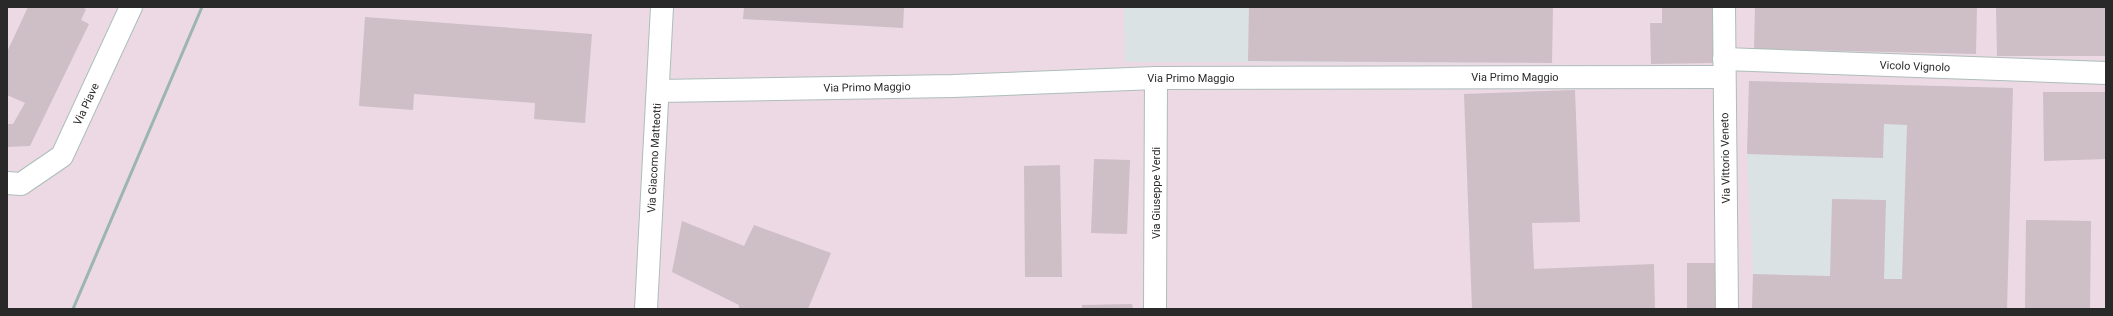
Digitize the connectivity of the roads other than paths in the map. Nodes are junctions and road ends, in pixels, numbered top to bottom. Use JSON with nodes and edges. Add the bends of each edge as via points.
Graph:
{"nodes":[{"id":1,"x":131,"y":7,"type":"edge"},
{"id":2,"x":662,"y":7,"type":"edge"},
{"id":3,"x":1724,"y":7,"type":"edge"},
{"id":4,"x":1724,"y":68,"type":"junction"},
{"id":5,"x":2106,"y":73,"type":"edge"},
{"id":6,"x":1156,"y":78,"type":"junction"},
{"id":7,"x":658,"y":91,"type":"junction"},
{"id":8,"x":14,"y":183,"type":"edge"},
{"id":9,"x":646,"y":309,"type":"edge"},
{"id":10,"x":1155,"y":309,"type":"edge"},
{"id":11,"x":1728,"y":309,"type":"edge"}],
"edges":[{"from":1,"to":8,"type":"street","name":"Via Piave","via":[[62,156]]},
{"from":2,"to":7,"type":"street","name":"Via Giacomo Matteotti"},
{"from":3,"to":4,"type":"street","name":"Via Vittorio Veneto"},
{"from":4,"to":5,"type":"street","name":"Vicolo Vignolo"},
{"from":4,"to":6,"type":"street","name":"Via Primo Maggio"},
{"from":4,"to":11,"type":"street","name":"Via Vittorio Veneto"},
{"from":6,"to":7,"type":"street","name":"Via Primo Maggio","via":[[953,86]]},
{"from":6,"to":10,"type":"street","name":"Via Giuseppe Verdi"},
{"from":7,"to":9,"type":"street","name":"Via Giacomo Matteotti"}]}
